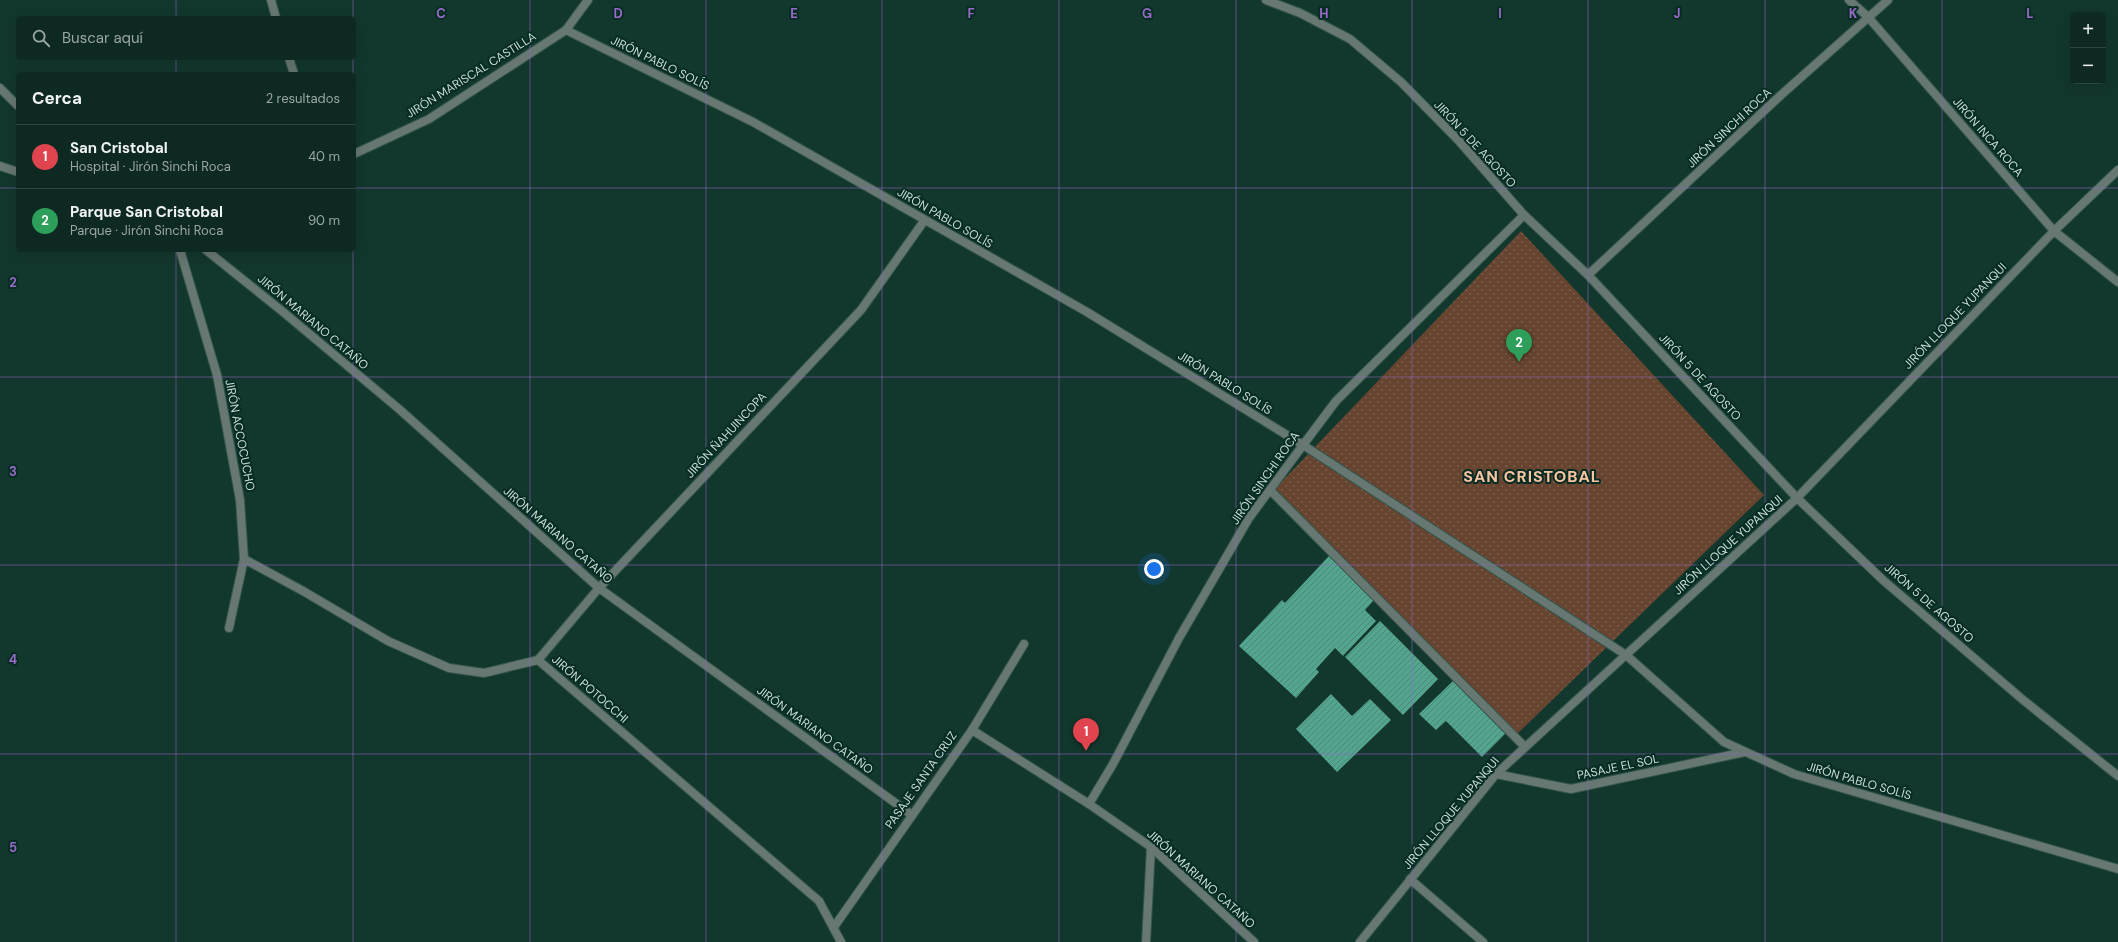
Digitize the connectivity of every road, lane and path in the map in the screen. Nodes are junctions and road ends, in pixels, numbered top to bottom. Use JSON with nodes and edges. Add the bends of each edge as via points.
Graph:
{"nodes":[{"id":1,"x":271,"y":0,"type":"edge"},
{"id":2,"x":588,"y":0,"type":"edge"},
{"id":3,"x":1266,"y":0,"type":"edge"},
{"id":4,"x":1849,"y":0,"type":"edge"},
{"id":5,"x":1888,"y":0,"type":"edge"},
{"id":6,"x":275,"y":16,"type":"edge"},
{"id":7,"x":1868,"y":17,"type":"junction"},
{"id":8,"x":566,"y":30,"type":"junction"},
{"id":9,"x":290,"y":60,"type":"edge"},
{"id":10,"x":293,"y":72,"type":"edge"},
{"id":11,"x":0,"y":88,"type":"edge"},
{"id":12,"x":16,"y":104,"type":"edge"},
{"id":13,"x":356,"y":153,"type":"edge"},
{"id":14,"x":0,"y":166,"type":"edge"},
{"id":15,"x":2118,"y":170,"type":"edge"},
{"id":16,"x":16,"y":171,"type":"edge"},
{"id":17,"x":1524,"y":214,"type":"junction"},
{"id":18,"x":924,"y":221,"type":"junction"},
{"id":19,"x":2054,"y":231,"type":"junction"},
{"id":20,"x":181,"y":252,"type":"edge"},
{"id":21,"x":208,"y":252,"type":"edge"},
{"id":22,"x":1588,"y":275,"type":"junction"},
{"id":23,"x":2118,"y":282,"type":"edge"},
{"id":24,"x":1303,"y":445,"type":"junction"},
{"id":25,"x":1270,"y":490,"type":"junction"},
{"id":26,"x":1797,"y":498,"type":"junction"},
{"id":27,"x":244,"y":559,"type":"junction"},
{"id":28,"x":599,"y":588,"type":"junction"},
{"id":29,"x":229,"y":628,"type":"dead end"},
{"id":30,"x":1024,"y":644,"type":"dead end"},
{"id":31,"x":1626,"y":655,"type":"junction"},
{"id":32,"x":538,"y":660,"type":"junction"},
{"id":33,"x":972,"y":730,"type":"junction"},
{"id":34,"x":1525,"y":747,"type":"junction"},
{"id":35,"x":1745,"y":752,"type":"junction"},
{"id":36,"x":1496,"y":774,"type":"junction"},
{"id":37,"x":2118,"y":776,"type":"edge"},
{"id":38,"x":1089,"y":804,"type":"junction"},
{"id":39,"x":912,"y":815,"type":"junction"},
{"id":40,"x":1151,"y":847,"type":"junction"},
{"id":41,"x":2118,"y":869,"type":"edge"},
{"id":42,"x":1410,"y":879,"type":"junction"},
{"id":43,"x":834,"y":927,"type":"junction"},
{"id":44,"x":841,"y":942,"type":"edge"},
{"id":45,"x":1146,"y":942,"type":"edge"},
{"id":46,"x":1254,"y":942,"type":"edge"},
{"id":47,"x":1360,"y":942,"type":"edge"},
{"id":48,"x":1483,"y":942,"type":"edge"}],
"edges":[{"from":1,"to":6,"type":"street"},
{"from":2,"to":8,"type":"street","name":"JIRÓN MARISCAL CASTILLA"},
{"from":3,"to":17,"type":"street","name":"JIRÓN 5 DE AGOSTO","via":[[1300,13],[1350,39],[1389,72],[1460,141]]},
{"from":4,"to":7,"type":"street","name":"JIRÓN INCA ROCA"},
{"from":5,"to":7,"type":"street","name":"JIRÓN SINCHI ROCA"},
{"from":7,"to":19,"type":"street","name":"JIRÓN INCA ROCA"},
{"from":7,"to":22,"type":"street","name":"JIRÓN SINCHI ROCA"},
{"from":8,"to":13,"type":"street","name":"JIRÓN MARISCAL CASTILLA","via":[[429,119]]},
{"from":8,"to":18,"type":"street","name":"JIRÓN PABLO SOLÍS","via":[[753,122]]},
{"from":9,"to":10,"type":"street"},
{"from":11,"to":12,"type":"street"},
{"from":14,"to":16,"type":"street"},
{"from":15,"to":19,"type":"street","name":"JIRÓN LLOQUE YUPANQUI"},
{"from":17,"to":22,"type":"street","name":"JIRÓN 5 DE AGOSTO"},
{"from":17,"to":24,"type":"street","name":"JIRÓN SINCHI ROCA","via":[[1336,401]]},
{"from":18,"to":24,"type":"street","name":"JIRÓN PABLO SOLÍS","via":[[1087,312]]},
{"from":18,"to":28,"type":"street","name":"JIRÓN ÑAHUINCOPA","via":[[861,310]]},
{"from":19,"to":23,"type":"street","name":"JIRÓN INCA ROCA"},
{"from":19,"to":26,"type":"street","name":"JIRÓN LLOQUE YUPANQUI"},
{"from":20,"to":27,"type":"street","name":"JIRÓN ACCOCUCHO","via":[[217,375],[240,500]]},
{"from":21,"to":28,"type":"street","name":"JIRÓN MARIANO CATAÑO","via":[[399,410]]},
{"from":22,"to":26,"type":"street","name":"JIRÓN 5 DE AGOSTO"},
{"from":24,"to":25,"type":"street","name":"JIRÓN SINCHI ROCA"},
{"from":24,"to":31,"type":"street","name":"JIRÓN PABLO SOLÍS"},
{"from":25,"to":34,"type":"street"},
{"from":25,"to":38,"type":"street","name":"JIRÓN SINCHI ROCA","via":[[1250,518],[1179,638],[1113,764]]},
{"from":26,"to":31,"type":"street","name":"JIRÓN LLOQUE YUPANQUI"},
{"from":26,"to":37,"type":"street","name":"JIRÓN 5 DE AGOSTO","via":[[1884,581],[2022,699]]},
{"from":27,"to":29,"type":"street","name":"JIRÓN ACCOCUCHO"},
{"from":27,"to":32,"type":"street","name":"JIRÓN POTOCCHI","via":[[388,641],[449,668],[484,673]]},
{"from":28,"to":32,"type":"street","name":"JIRÓN ÑAHUINCOPA"},
{"from":28,"to":39,"type":"street","name":"JIRÓN MARIANO CATAÑO"},
{"from":30,"to":33,"type":"street","name":"PASAJE SANTA CRUZ"},
{"from":31,"to":34,"type":"street","name":"JIRÓN LLOQUE YUPANQUI"},
{"from":31,"to":35,"type":"street","name":"JIRÓN PABLO SOLÍS","via":[[1724,742]]},
{"from":32,"to":43,"type":"street","name":"JIRÓN POTOCCHI","via":[[819,901]]},
{"from":33,"to":38,"type":"street","name":"JIRÓN MARIANO CATAÑO"},
{"from":33,"to":39,"type":"street","name":"PASAJE SANTA CRUZ"},
{"from":34,"to":36,"type":"street","name":"JIRÓN LLOQUE YUPANQUI"},
{"from":35,"to":36,"type":"street","name":"PASAJE EL SOL","via":[[1571,789]]},
{"from":35,"to":41,"type":"street","name":"JIRÓN PABLO SOLÍS","via":[[1794,774]]},
{"from":36,"to":42,"type":"street","name":"JIRÓN LLOQUE YUPANQUI"},
{"from":38,"to":40,"type":"street","name":"JIRÓN MARIANO CATAÑO"},
{"from":39,"to":43,"type":"street","name":"PASAJE SANTA CRUZ"},
{"from":40,"to":45,"type":"street"},
{"from":40,"to":46,"type":"street","name":"JIRÓN MARIANO CATAÑO"},
{"from":42,"to":47,"type":"street","name":"JIRÓN LLOQUE YUPANQUI"},
{"from":42,"to":48,"type":"street"},
{"from":43,"to":44,"type":"street","name":"JIRÓN POTOCCHI"}]}
